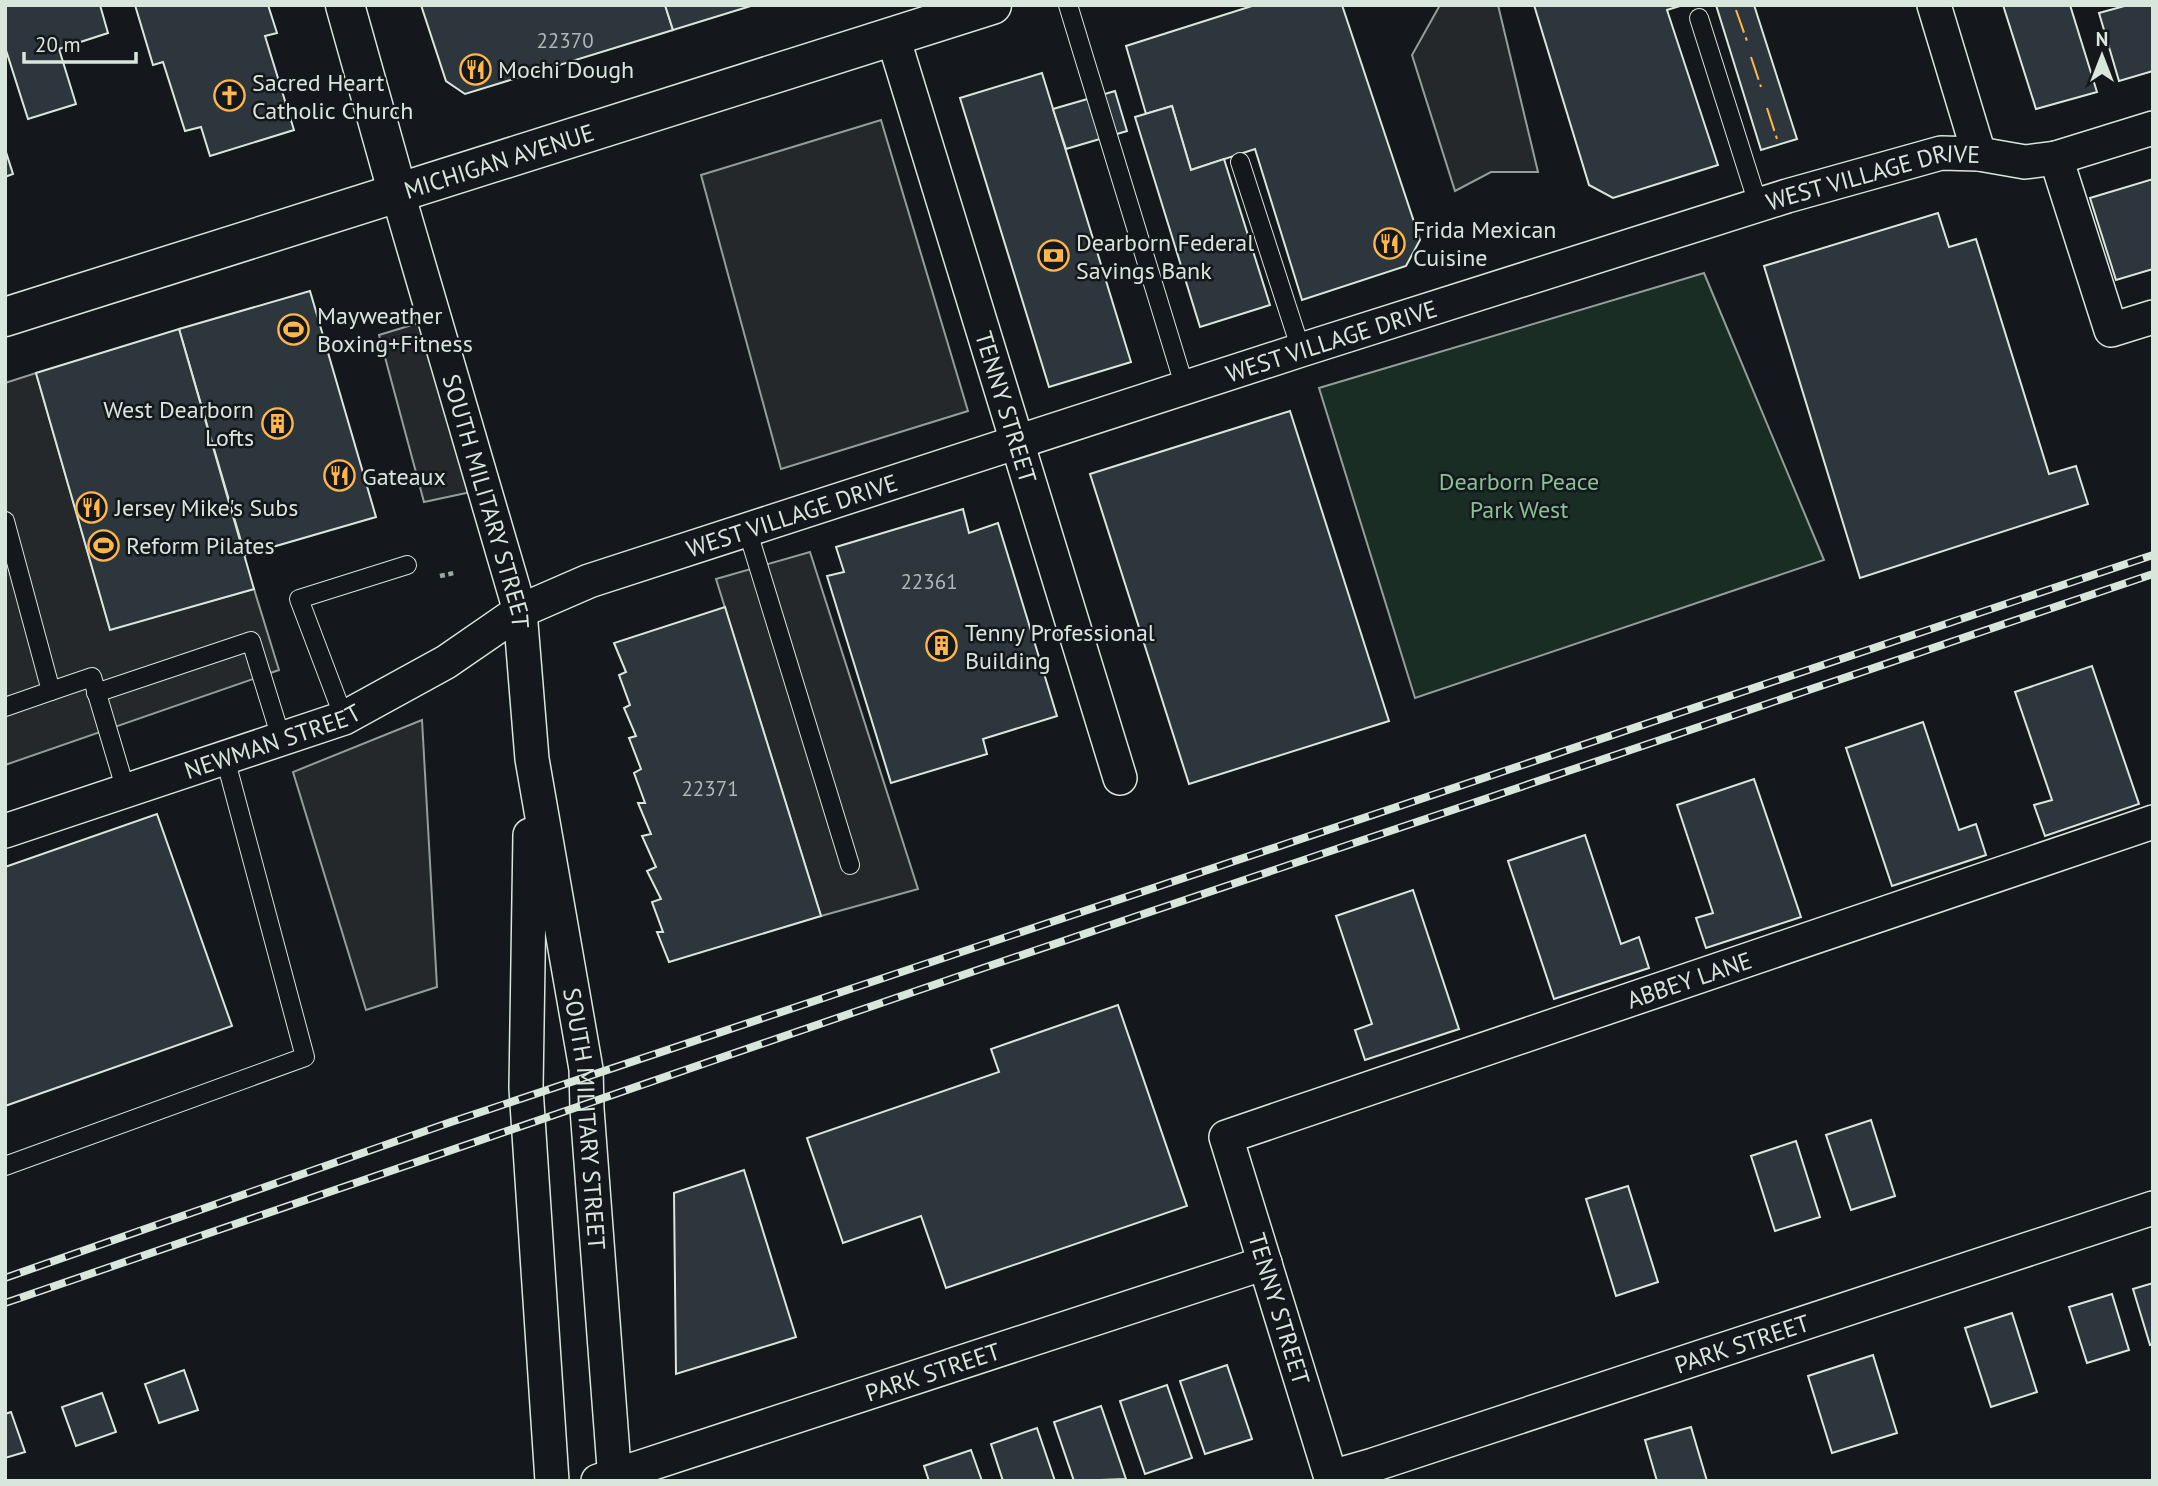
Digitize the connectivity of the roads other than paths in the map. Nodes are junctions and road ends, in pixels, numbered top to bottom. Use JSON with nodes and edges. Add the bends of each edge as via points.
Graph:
{"nodes":[{"id":1,"x":345,"y":5,"type":"edge"},
{"id":2,"x":1068,"y":5,"type":"edge"},
{"id":3,"x":1934,"y":5,"type":"edge"},
{"id":4,"x":975,"y":8,"type":"edge"},
{"id":5,"x":1699,"y":18,"type":"dead end"},
{"id":6,"x":893,"y":37,"type":"junction"},
{"id":7,"x":2153,"y":128,"type":"edge"},
{"id":8,"x":1979,"y":154,"type":"junction"},
{"id":9,"x":2056,"y":158,"type":"junction"},
{"id":10,"x":1240,"y":162,"type":"dead end"},
{"id":11,"x":398,"y":194,"type":"junction"},
{"id":12,"x":1758,"y":204,"type":"junction"},
{"id":13,"x":5,"y":317,"type":"edge"},
{"id":14,"x":2153,"y":317,"type":"edge"},
{"id":15,"x":1301,"y":350,"type":"junction"},
{"id":16,"x":1185,"y":388,"type":"junction"},
{"id":17,"x":1018,"y":442,"type":"junction"},
{"id":18,"x":5,"y":521,"type":"edge"},
{"id":19,"x":747,"y":530,"type":"junction"},
{"id":20,"x":407,"y":565,"type":"dead end"},
{"id":21,"x":520,"y":611,"type":"junction"},
{"id":22,"x":51,"y":691,"type":"junction"},
{"id":23,"x":96,"y":693,"type":"junction"},
{"id":24,"x":5,"y":707,"type":"edge"},
{"id":25,"x":344,"y":718,"type":"junction"},
{"id":26,"x":281,"y":738,"type":"junction"},
{"id":27,"x":225,"y":758,"type":"junction"},
{"id":28,"x":532,"y":759,"type":"junction"},
{"id":29,"x":1120,"y":778,"type":"dead end"},
{"id":30,"x":126,"y":791,"type":"junction"},
{"id":31,"x":2153,"y":822,"type":"edge"},
{"id":32,"x":5,"y":831,"type":"edge"},
{"id":33,"x":850,"y":865,"type":"dead end"},
{"id":34,"x":1226,"y":1137,"type":"joint"},
{"id":35,"x":5,"y":1166,"type":"edge"},
{"id":36,"x":2153,"y":1208,"type":"edge"},
{"id":37,"x":1265,"y":1263,"type":"junction"},
{"id":38,"x":609,"y":1479,"type":"edge"},
{"id":39,"x":1332,"y":1479,"type":"edge"},
{"id":40,"x":552,"y":1481,"type":"edge"}],
"edges":[{"from":1,"to":11,"type":"main road","name":"SOUTH MILITARY STREET"},
{"from":2,"to":16,"type":"lane"},
{"from":3,"to":8,"type":"street"},
{"from":4,"to":6,"type":"main road","name":"MICHIGAN AVENUE"},
{"from":5,"to":12,"type":"lane"},
{"from":6,"to":11,"type":"main road","name":"MICHIGAN AVENUE"},
{"from":6,"to":17,"type":"street","name":"TENNY STREET"},
{"from":7,"to":9,"type":"street","name":"WEST VILLAGE DRIVE"},
{"from":8,"to":9,"type":"street","name":"WEST VILLAGE DRIVE","via":[[2025,162]]},
{"from":8,"to":12,"type":"street","name":"WEST VILLAGE DRIVE","via":[[1941,152]]},
{"from":9,"to":14,"type":"street","via":[[2111,330]]},
{"from":10,"to":15,"type":"lane"},
{"from":11,"to":13,"type":"main road","name":"MICHIGAN AVENUE"},
{"from":11,"to":21,"type":"street","name":"SOUTH MILITARY STREET"},
{"from":12,"to":15,"type":"street","name":"WEST VILLAGE DRIVE"},
{"from":15,"to":16,"type":"street","name":"WEST VILLAGE DRIVE"},
{"from":16,"to":17,"type":"street","name":"WEST VILLAGE DRIVE"},
{"from":17,"to":19,"type":"street","name":"WEST VILLAGE DRIVE"},
{"from":17,"to":29,"type":"street","name":"TENNY STREET"},
{"from":18,"to":22,"type":"lane"},
{"from":19,"to":21,"type":"street","name":"WEST VILLAGE DRIVE","via":[[589,581]]},
{"from":19,"to":33,"type":"lane"},
{"from":20,"to":25,"type":"lane","via":[[299,599]]},
{"from":21,"to":25,"type":"street","name":"NEWMAN STREET","via":[[446,662]]},
{"from":21,"to":28,"type":"street","name":"SOUTH MILITARY STREET"},
{"from":22,"to":23,"type":"lane","via":[[92,677]]},
{"from":22,"to":24,"type":"lane"},
{"from":23,"to":26,"type":"lane","via":[[251,641]]},
{"from":23,"to":30,"type":"lane"},
{"from":25,"to":26,"type":"street","name":"NEWMAN STREET"},
{"from":26,"to":27,"type":"street","name":"NEWMAN STREET"},
{"from":27,"to":30,"type":"street","name":"NEWMAN STREET"},
{"from":27,"to":35,"type":"lane","via":[[305,1057]]},
{"from":28,"to":38,"type":"street","name":"SOUTH MILITARY STREET","via":[[586,1069]]},
{"from":28,"to":40,"type":"street","name":"SOUTH MILITARY STREET","via":[[526,1101]]},
{"from":30,"to":32,"type":"street","name":"NEWMAN STREET"},
{"from":31,"to":34,"type":"street","name":"ABBEY LANE"},
{"from":34,"to":37,"type":"street","name":"TENNY STREET"},
{"from":36,"to":39,"type":"street","name":"PARK STREET"},
{"from":37,"to":38,"type":"street","name":"PARK STREET"},
{"from":37,"to":39,"type":"street","name":"TENNY STREET"}]}
